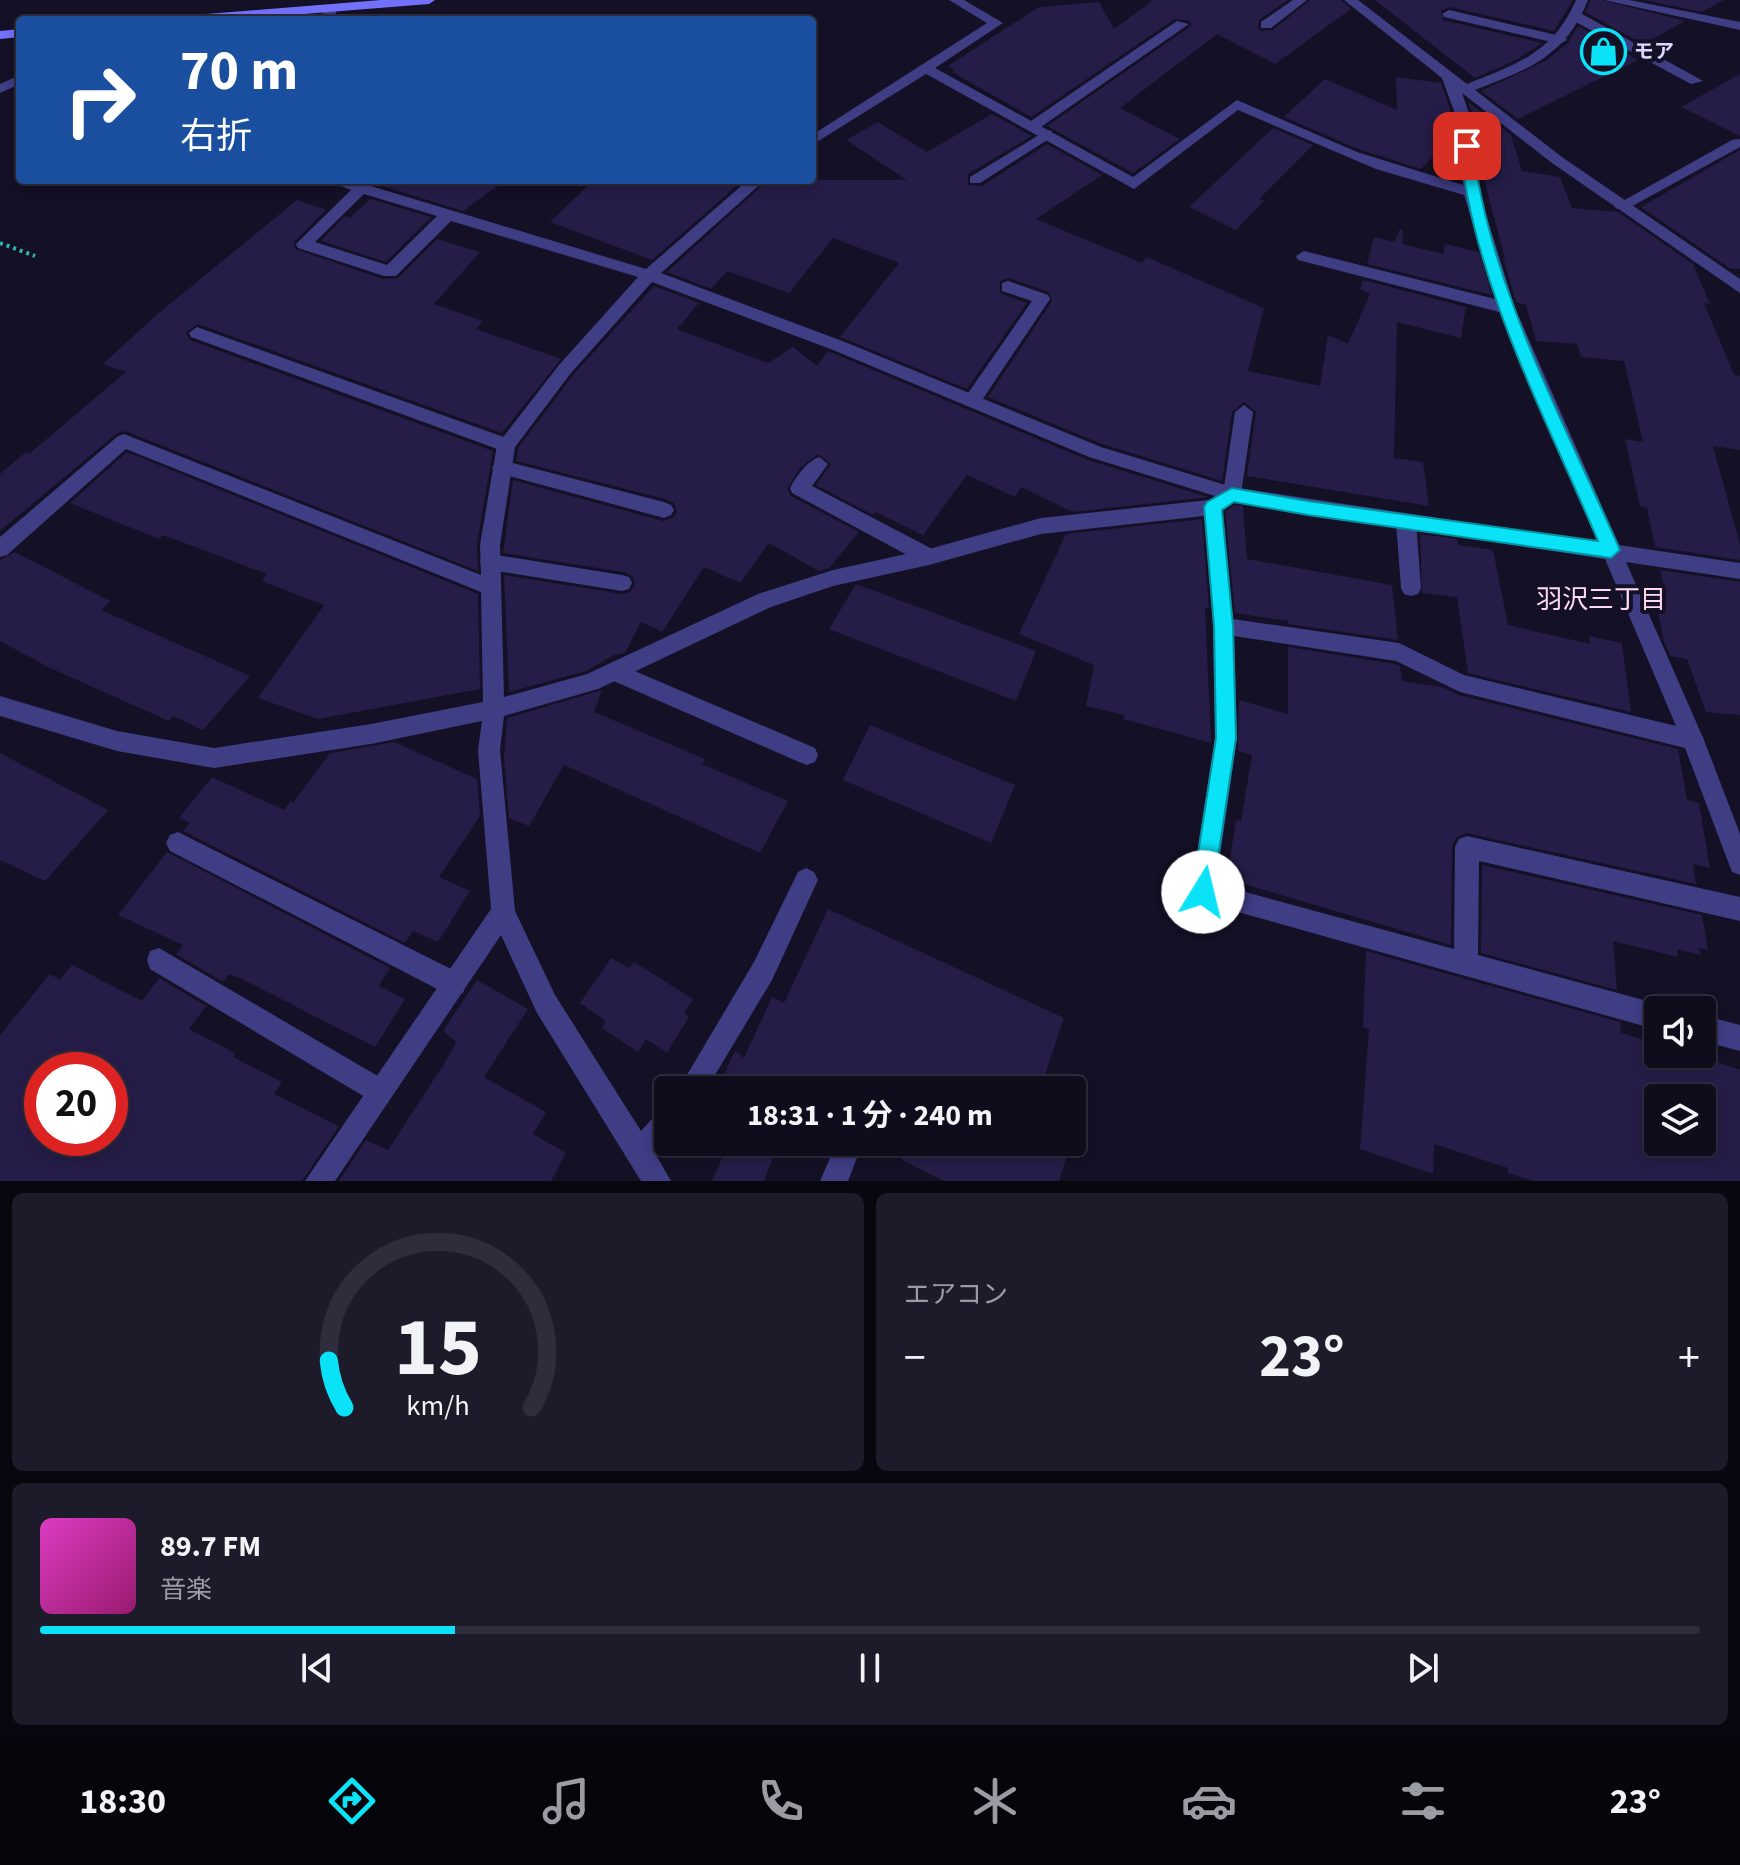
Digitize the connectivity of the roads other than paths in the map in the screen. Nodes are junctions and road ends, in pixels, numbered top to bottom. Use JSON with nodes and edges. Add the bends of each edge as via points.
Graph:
{"nodes":[{"id":1,"x":429,"y":0,"type":"edge"},
{"id":2,"x":955,"y":0,"type":"edge"},
{"id":3,"x":1301,"y":0,"type":"edge"},
{"id":4,"x":1350,"y":0,"type":"edge"},
{"id":5,"x":1582,"y":0,"type":"edge"},
{"id":6,"x":1610,"y":0,"type":"edge"},
{"id":7,"x":330,"y":14,"type":"edge"},
{"id":8,"x":1449,"y":14,"type":"dead end"},
{"id":9,"x":281,"y":16,"type":"edge"},
{"id":10,"x":1577,"y":17,"type":"junction"},
{"id":11,"x":1182,"y":24,"type":"dead end"},
{"id":12,"x":1266,"y":25,"type":"dead end"},
{"id":13,"x":1740,"y":26,"type":"edge"},
{"id":14,"x":1560,"y":40,"type":"junction"},
{"id":15,"x":927,"y":69,"type":"junction"},
{"id":16,"x":1448,"y":75,"type":"junction"},
{"id":17,"x":1696,"y":81,"type":"dead end"},
{"id":18,"x":1466,"y":89,"type":"junction"},
{"id":19,"x":1040,"y":130,"type":"junction"},
{"id":20,"x":816,"y":138,"type":"edge"},
{"id":21,"x":1737,"y":143,"type":"dead end"},
{"id":22,"x":975,"y":180,"type":"dead end"},
{"id":23,"x":346,"y":184,"type":"edge"},
{"id":24,"x":752,"y":184,"type":"edge"},
{"id":25,"x":361,"y":189,"type":"junction"},
{"id":26,"x":1471,"y":192,"type":"junction"},
{"id":27,"x":1622,"y":206,"type":"junction"},
{"id":28,"x":447,"y":216,"type":"junction"},
{"id":29,"x":1304,"y":256,"type":"dead end"},
{"id":30,"x":649,"y":275,"type":"junction"},
{"id":31,"x":1008,"y":287,"type":"dead end"},
{"id":32,"x":1740,"y":287,"type":"edge"},
{"id":33,"x":1507,"y":308,"type":"junction"},
{"id":34,"x":197,"y":333,"type":"dead end"},
{"id":35,"x":972,"y":401,"type":"junction"},
{"id":36,"x":1244,"y":412,"type":"dead end"},
{"id":37,"x":504,"y":456,"type":"junction"},
{"id":38,"x":819,"y":464,"type":"dead end"},
{"id":39,"x":1222,"y":500,"type":"junction"},
{"id":40,"x":664,"y":510,"type":"dead end"},
{"id":41,"x":1406,"y":522,"type":"junction"},
{"id":42,"x":0,"y":549,"type":"edge"},
{"id":43,"x":1611,"y":550,"type":"junction"},
{"id":44,"x":929,"y":557,"type":"junction"},
{"id":45,"x":490,"y":562,"type":"junction"},
{"id":46,"x":1740,"y":571,"type":"edge"},
{"id":47,"x":622,"y":583,"type":"dead end"},
{"id":48,"x":490,"y":587,"type":"junction"},
{"id":49,"x":1411,"y":588,"type":"dead end"},
{"id":50,"x":1223,"y":626,"type":"junction"},
{"id":51,"x":616,"y":672,"type":"junction"},
{"id":52,"x":0,"y":706,"type":"edge"},
{"id":53,"x":494,"y":709,"type":"junction"},
{"id":54,"x":1693,"y":740,"type":"junction"},
{"id":55,"x":807,"y":755,"type":"dead end"},
{"id":56,"x":178,"y":843,"type":"dead end"},
{"id":57,"x":1740,"y":864,"type":"edge"},
{"id":58,"x":806,"y":880,"type":"dead end"},
{"id":59,"x":1740,"y":909,"type":"edge"},
{"id":60,"x":503,"y":912,"type":"junction"},
{"id":61,"x":159,"y":960,"type":"dead end"},
{"id":62,"x":1466,"y":966,"type":"junction"},
{"id":63,"x":454,"y":984,"type":"junction"},
{"id":64,"x":1644,"y":1013,"type":"edge"},
{"id":65,"x":1716,"y":1032,"type":"edge"},
{"id":66,"x":1740,"y":1038,"type":"edge"},
{"id":67,"x":699,"y":1076,"type":"edge"},
{"id":68,"x":379,"y":1091,"type":"junction"},
{"id":69,"x":654,"y":1136,"type":"edge"},
{"id":70,"x":639,"y":1154,"type":"junction"},
{"id":71,"x":844,"y":1156,"type":"edge"},
{"id":72,"x":319,"y":1181,"type":"edge"},
{"id":73,"x":657,"y":1181,"type":"edge"},
{"id":74,"x":834,"y":1181,"type":"edge"}],
"edges":[{"from":1,"to":7,"type":"main road"},
{"from":2,"to":15,"type":"street","via":[[996,23]]},
{"from":3,"to":12,"type":"street"},
{"from":4,"to":16,"type":"street"},
{"from":5,"to":10,"type":"street"},
{"from":6,"to":13,"type":"street"},
{"from":7,"to":9,"type":"main road"},
{"from":8,"to":14,"type":"street"},
{"from":10,"to":14,"type":"street"},
{"from":10,"to":17,"type":"street"},
{"from":11,"to":19,"type":"street"},
{"from":14,"to":18,"type":"street","via":[[1539,58]]},
{"from":15,"to":19,"type":"street"},
{"from":15,"to":20,"type":"street"},
{"from":16,"to":18,"type":"street"},
{"from":16,"to":26,"type":"street","via":[[1465,122]]},
{"from":18,"to":27,"type":"street"},
{"from":19,"to":22,"type":"street"},
{"from":19,"to":26,"type":"street","via":[[1134,184],[1237,104],[1376,163]]},
{"from":21,"to":27,"type":"street"},
{"from":23,"to":25,"type":"street"},
{"from":24,"to":30,"type":"street"},
{"from":25,"to":28,"type":"street"},
{"from":25,"to":28,"type":"street","via":[[304,244],[390,272]]},
{"from":26,"to":33,"type":"street"},
{"from":27,"to":32,"type":"street"},
{"from":28,"to":30,"type":"street"},
{"from":29,"to":33,"type":"street"},
{"from":30,"to":35,"type":"street"},
{"from":30,"to":37,"type":"street","via":[[565,369]]},
{"from":31,"to":35,"type":"street","via":[[1042,299]]},
{"from":33,"to":43,"type":"street"},
{"from":34,"to":37,"type":"street"},
{"from":35,"to":39,"type":"street"},
{"from":36,"to":39,"type":"street"},
{"from":37,"to":40,"type":"street"},
{"from":37,"to":45,"type":"street"},
{"from":38,"to":44,"type":"street","via":[[799,488]]},
{"from":39,"to":41,"type":"street"},
{"from":39,"to":44,"type":"street","via":[[1041,526]]},
{"from":39,"to":50,"type":"street"},
{"from":41,"to":43,"type":"street"},
{"from":41,"to":49,"type":"street"},
{"from":42,"to":48,"type":"street","via":[[124,441]]},
{"from":43,"to":46,"type":"street"},
{"from":43,"to":54,"type":"street"},
{"from":44,"to":51,"type":"street","via":[[833,578],[765,600]]},
{"from":45,"to":47,"type":"street"},
{"from":45,"to":48,"type":"street"},
{"from":48,"to":53,"type":"street"},
{"from":50,"to":54,"type":"street","via":[[1399,652],[1460,683]]},
{"from":50,"to":62,"type":"street","via":[[1226,738],[1203,892]]},
{"from":51,"to":53,"type":"street"},
{"from":51,"to":55,"type":"street"},
{"from":52,"to":53,"type":"street","via":[[117,741],[214,758]]},
{"from":53,"to":60,"type":"street","via":[[489,750]]},
{"from":54,"to":57,"type":"street"},
{"from":56,"to":63,"type":"street"},
{"from":58,"to":67,"type":"street","via":[[763,971]]},
{"from":59,"to":62,"type":"street","via":[[1467,847]]},
{"from":60,"to":63,"type":"street"},
{"from":60,"to":70,"type":"street","via":[[546,1004]]},
{"from":61,"to":68,"type":"street"},
{"from":62,"to":64,"type":"street"},
{"from":63,"to":68,"type":"street"},
{"from":65,"to":66,"type":"street"},
{"from":68,"to":72,"type":"street"},
{"from":69,"to":70,"type":"street"},
{"from":70,"to":73,"type":"street"},
{"from":71,"to":74,"type":"street"}]}
